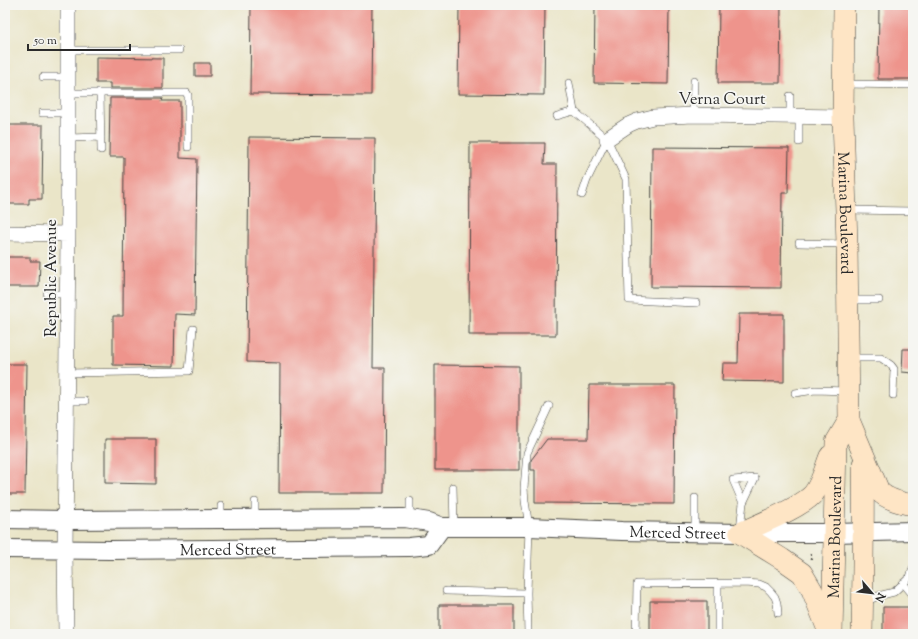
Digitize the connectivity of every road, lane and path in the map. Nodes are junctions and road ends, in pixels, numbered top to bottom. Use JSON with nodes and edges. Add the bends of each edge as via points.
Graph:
{"nodes":[{"id":1,"x":68,"y":5,"type":"edge"},
{"id":2,"x":844,"y":5,"type":"edge"},
{"id":3,"x":68,"y":50,"type":"junction"},
{"id":4,"x":179,"y":50,"type":"dead end"},
{"id":5,"x":43,"y":77,"type":"dead end"},
{"id":6,"x":68,"y":77,"type":"junction"},
{"id":7,"x":694,"y":81,"type":"dead end"},
{"id":8,"x":569,"y":82,"type":"dead end"},
{"id":9,"x":843,"y":84,"type":"junction"},
{"id":10,"x":913,"y":84,"type":"edge"},
{"id":11,"x":68,"y":93,"type":"junction"},
{"id":12,"x":100,"y":93,"type":"junction"},
{"id":13,"x":790,"y":96,"type":"dead end"},
{"id":14,"x":574,"y":111,"type":"junction"},
{"id":15,"x":42,"y":113,"type":"dead end"},
{"id":16,"x":68,"y":113,"type":"junction"},
{"id":17,"x":557,"y":116,"type":"dead end"},
{"id":18,"x":693,"y":116,"type":"junction"},
{"id":19,"x":794,"y":116,"type":"junction"},
{"id":20,"x":843,"y":117,"type":"junction"},
{"id":21,"x":101,"y":137,"type":"junction"},
{"id":22,"x":68,"y":138,"type":"junction"},
{"id":23,"x":607,"y":139,"type":"junction"},
{"id":24,"x":799,"y":142,"type":"dead end"},
{"id":25,"x":188,"y":147,"type":"dead end"},
{"id":26,"x":101,"y":150,"type":"dead end"},
{"id":27,"x":582,"y":195,"type":"dead end"},
{"id":28,"x":846,"y":210,"type":"junction"},
{"id":29,"x":913,"y":211,"type":"edge"},
{"id":30,"x":5,"y":233,"type":"edge"},
{"id":31,"x":68,"y":234,"type":"junction"},
{"id":32,"x":799,"y":243,"type":"dead end"},
{"id":33,"x":847,"y":244,"type":"junction"},
{"id":34,"x":47,"y":294,"type":"dead end"},
{"id":35,"x":68,"y":294,"type":"junction"},
{"id":36,"x":847,"y":300,"type":"junction"},
{"id":37,"x":879,"y":300,"type":"dead end"},
{"id":38,"x":696,"y":303,"type":"dead end"},
{"id":39,"x":193,"y":329,"type":"dead end"},
{"id":40,"x":848,"y":358,"type":"junction"},
{"id":41,"x":67,"y":373,"type":"junction"},
{"id":42,"x":849,"y":392,"type":"junction"},
{"id":43,"x":795,"y":393,"type":"dead end"},
{"id":44,"x":893,"y":395,"type":"dead end"},
{"id":45,"x":67,"y":401,"type":"junction"},
{"id":46,"x":85,"y":401,"type":"dead end"},
{"id":47,"x":549,"y":406,"type":"dead end"},
{"id":48,"x":849,"y":420,"type":"junction"},
{"id":49,"x":836,"y":442,"type":"junction"},
{"id":50,"x":862,"y":452,"type":"junction"},
{"id":51,"x":453,"y":487,"type":"dead end"},
{"id":52,"x":694,"y":498,"type":"dead end"},
{"id":53,"x":410,"y":501,"type":"dead end"},
{"id":54,"x":743,"y":502,"type":"dead end"},
{"id":55,"x":913,"y":505,"type":"edge"},
{"id":56,"x":5,"y":519,"type":"edge"},
{"id":57,"x":410,"y":519,"type":"junction"},
{"id":58,"x":66,"y":520,"type":"junction"},
{"id":59,"x":448,"y":527,"type":"junction"},
{"id":60,"x":529,"y":527,"type":"junction"},
{"id":61,"x":913,"y":531,"type":"edge"},
{"id":62,"x":695,"y":532,"type":"junction"},
{"id":63,"x":863,"y":532,"type":"junction"},
{"id":64,"x":740,"y":533,"type":"junction"},
{"id":65,"x":834,"y":533,"type":"junction"},
{"id":66,"x":5,"y":549,"type":"edge"},
{"id":67,"x":66,"y":551,"type":"junction"},
{"id":68,"x":913,"y":568,"type":"edge"},
{"id":69,"x":903,"y":583,"type":"junction"},
{"id":70,"x":718,"y":584,"type":"junction"},
{"id":71,"x":446,"y":591,"type":"dead end"},
{"id":72,"x":527,"y":593,"type":"junction"},
{"id":73,"x":913,"y":595,"type":"edge"},
{"id":74,"x":863,"y":603,"type":"junction"},
{"id":75,"x":778,"y":612,"type":"dead end"},
{"id":76,"x":66,"y":634,"type":"edge"},
{"id":77,"x":528,"y":634,"type":"edge"},
{"id":78,"x":636,"y":634,"type":"edge"},
{"id":79,"x":718,"y":634,"type":"edge"},
{"id":80,"x":831,"y":634,"type":"edge"},
{"id":81,"x":862,"y":634,"type":"edge"}],
"edges":[{"from":1,"to":3,"type":"street","name":"Republic Avenue"},
{"from":2,"to":9,"type":"main road","name":"Marina Boulevard"},
{"from":3,"to":4,"type":"lane"},
{"from":3,"to":6,"type":"street","name":"Republic Avenue"},
{"from":5,"to":6,"type":"lane"},
{"from":6,"to":11,"type":"street","name":"Republic Avenue"},
{"from":7,"to":18,"type":"lane"},
{"from":8,"to":14,"type":"lane"},
{"from":9,"to":10,"type":"lane"},
{"from":9,"to":20,"type":"main road","name":"Marina Boulevard"},
{"from":11,"to":12,"type":"lane"},
{"from":11,"to":16,"type":"street","name":"Republic Avenue"},
{"from":12,"to":21,"type":"lane"},
{"from":12,"to":25,"type":"lane","via":[[187,93]]},
{"from":13,"to":19,"type":"lane"},
{"from":14,"to":17,"type":"lane"},
{"from":14,"to":23,"type":"lane"},
{"from":15,"to":16,"type":"lane"},
{"from":16,"to":22,"type":"street","name":"Republic Avenue"},
{"from":18,"to":19,"type":"street","name":"Verna Court"},
{"from":18,"to":23,"type":"street","name":"Verna Court","via":[[653,117],[637,121]]},
{"from":19,"to":20,"type":"street","name":"Verna Court"},
{"from":19,"to":24,"type":"lane"},
{"from":20,"to":28,"type":"main road","name":"Marina Boulevard"},
{"from":21,"to":22,"type":"lane"},
{"from":21,"to":26,"type":"lane"},
{"from":22,"to":31,"type":"street","name":"Republic Avenue"},
{"from":23,"to":27,"type":"lane"},
{"from":23,"to":38,"type":"lane","via":[[626,178],[630,300]]},
{"from":28,"to":29,"type":"lane"},
{"from":28,"to":33,"type":"main road","name":"Marina Boulevard"},
{"from":30,"to":31,"type":"street"},
{"from":31,"to":35,"type":"street","name":"Republic Avenue"},
{"from":32,"to":33,"type":"lane"},
{"from":33,"to":36,"type":"main road","name":"Marina Boulevard"},
{"from":34,"to":35,"type":"lane"},
{"from":35,"to":41,"type":"street","name":"Republic Avenue"},
{"from":36,"to":37,"type":"lane"},
{"from":36,"to":40,"type":"main road","name":"Marina Boulevard"},
{"from":39,"to":41,"type":"lane","via":[[189,371]]},
{"from":40,"to":42,"type":"main road","name":"Marina Boulevard"},
{"from":40,"to":44,"type":"lane","via":[[881,358],[891,365],[894,369]]},
{"from":41,"to":45,"type":"street","name":"Republic Avenue"},
{"from":42,"to":43,"type":"lane","via":[[815,390]]},
{"from":42,"to":48,"type":"main road","name":"Marina Boulevard"},
{"from":45,"to":46,"type":"lane"},
{"from":45,"to":58,"type":"street","name":"Republic Avenue"},
{"from":47,"to":60,"type":"lane","via":[[527,453],[524,488]]},
{"from":48,"to":49,"type":"main road","name":"Marina Boulevard"},
{"from":48,"to":50,"type":"main road","name":"Marina Boulevard"},
{"from":49,"to":64,"type":"main road","via":[[820,483],[808,499]]},
{"from":49,"to":65,"type":"main road","name":"Marina Boulevard"},
{"from":50,"to":55,"type":"main road","via":[[883,496]]},
{"from":50,"to":63,"type":"main road","name":"Marina Boulevard"},
{"from":51,"to":59,"type":"lane","via":[[454,505]]},
{"from":52,"to":62,"type":"lane"},
{"from":53,"to":57,"type":"lane"},
{"from":54,"to":64,"type":"lane"},
{"from":56,"to":58,"type":"street","name":"Merced Street"},
{"from":57,"to":58,"type":"street","name":"Merced Street","via":[[255,510]]},
{"from":57,"to":59,"type":"street","name":"Merced Street"},
{"from":58,"to":67,"type":"street","name":"Republic Avenue"},
{"from":59,"to":60,"type":"street","name":"Merced Street"},
{"from":59,"to":67,"type":"street","name":"Merced Street","via":[[429,545],[409,547]]},
{"from":60,"to":62,"type":"street","name":"Merced Street"},
{"from":60,"to":72,"type":"lane"},
{"from":61,"to":63,"type":"street","name":"Merced Street"},
{"from":62,"to":64,"type":"street","name":"Merced Street"},
{"from":63,"to":65,"type":"street","name":"Merced Street"},
{"from":63,"to":74,"type":"main road","name":"Marina Boulevard"},
{"from":64,"to":65,"type":"street","name":"Merced Street"},
{"from":64,"to":80,"type":"main road","via":[[802,573]]},
{"from":65,"to":80,"type":"main road","name":"Marina Boulevard"},
{"from":66,"to":67,"type":"street","name":"Merced Street"},
{"from":67,"to":76,"type":"street","name":"Republic Avenue"},
{"from":68,"to":69,"type":"lane","via":[[910,577]]},
{"from":69,"to":73,"type":"lane"},
{"from":69,"to":74,"type":"lane","via":[[894,592]]},
{"from":70,"to":75,"type":"lane","via":[[745,583],[766,587],[778,603]]},
{"from":70,"to":78,"type":"lane","via":[[637,584]]},
{"from":70,"to":79,"type":"lane"},
{"from":71,"to":72,"type":"lane"},
{"from":72,"to":77,"type":"lane"},
{"from":74,"to":81,"type":"main road","name":"Marina Boulevard"}]}
